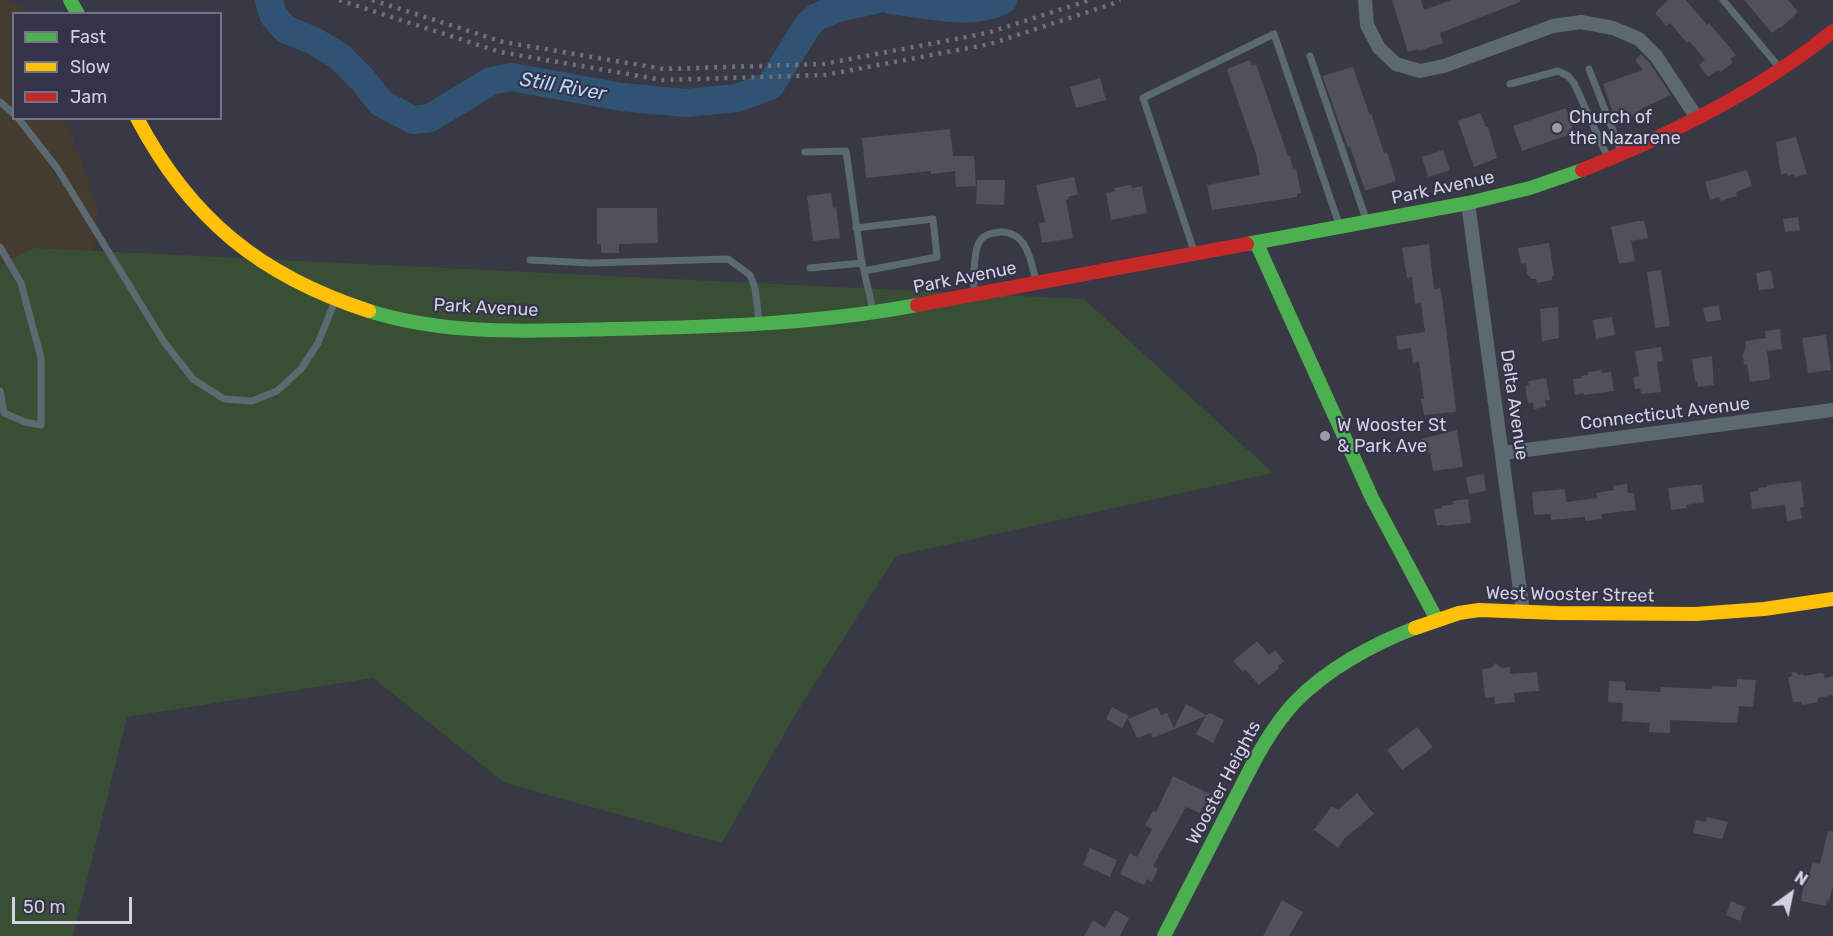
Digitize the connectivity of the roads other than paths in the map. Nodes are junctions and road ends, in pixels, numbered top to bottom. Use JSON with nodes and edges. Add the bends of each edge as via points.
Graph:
{"nodes":[{"id":1,"x":1365,"y":0,"type":"edge"},
{"id":2,"x":1723,"y":0,"type":"edge"},
{"id":3,"x":1833,"y":31,"type":"edge"},
{"id":4,"x":1310,"y":56,"type":"dead end"},
{"id":5,"x":1589,"y":69,"type":"dead end"},
{"id":6,"x":1781,"y":69,"type":"junction"},
{"id":7,"x":1510,"y":84,"type":"dead end"},
{"id":8,"x":0,"y":102,"type":"edge"},
{"id":9,"x":12,"y":112,"type":"edge"},
{"id":10,"x":1697,"y":118,"type":"junction"},
{"id":11,"x":20,"y":120,"type":"edge"},
{"id":12,"x":138,"y":120,"type":"edge"},
{"id":13,"x":805,"y":152,"type":"dead end"},
{"id":14,"x":1622,"y":153,"type":"junction"},
{"id":15,"x":1608,"y":159,"type":"junction"},
{"id":16,"x":1468,"y":203,"type":"junction"},
{"id":17,"x":1367,"y":222,"type":"junction"},
{"id":18,"x":1340,"y":226,"type":"junction"},
{"id":19,"x":856,"y":228,"type":"junction"},
{"id":20,"x":1256,"y":242,"type":"junction"},
{"id":21,"x":0,"y":247,"type":"edge"},
{"id":22,"x":1195,"y":253,"type":"junction"},
{"id":23,"x":530,"y":260,"type":"dead end"},
{"id":24,"x":863,"y":267,"type":"junction"},
{"id":25,"x":810,"y":268,"type":"dead end"},
{"id":26,"x":1036,"y":283,"type":"junction"},
{"id":27,"x":974,"y":295,"type":"junction"},
{"id":28,"x":335,"y":301,"type":"junction"},
{"id":29,"x":873,"y":312,"type":"junction"},
{"id":30,"x":760,"y":325,"type":"junction"},
{"id":31,"x":0,"y":391,"type":"edge"},
{"id":32,"x":1833,"y":410,"type":"edge"},
{"id":33,"x":1503,"y":453,"type":"junction"},
{"id":34,"x":1833,"y":599,"type":"edge"},
{"id":35,"x":1523,"y":612,"type":"junction"},
{"id":36,"x":1437,"y":620,"type":"junction"},
{"id":37,"x":1164,"y":936,"type":"edge"}],
"edges":[{"from":1,"to":10,"type":"street","via":[[1367,25],[1379,48],[1396,64],[1420,71],[1553,26],[1581,22],[1613,28],[1639,39],[1656,56]]},
{"from":2,"to":6,"type":"lane"},
{"from":3,"to":6,"type":"main road","name":"Park Avenue"},
{"from":4,"to":17,"type":"lane"},
{"from":5,"to":14,"type":"lane"},
{"from":6,"to":10,"type":"main road","name":"Park Avenue"},
{"from":7,"to":15,"type":"lane","via":[[1558,71],[1568,76]]},
{"from":8,"to":9,"type":"lane"},
{"from":10,"to":14,"type":"main road","name":"Park Avenue"},
{"from":11,"to":28,"type":"lane","via":[[57,168],[164,342],[193,380],[224,399],[252,401],[277,391],[301,369],[318,343]]},
{"from":12,"to":28,"type":"main road","name":"Park Avenue","via":[[169,172],[212,220],[263,261]]},
{"from":13,"to":19,"type":"lane","via":[[846,151]]},
{"from":14,"to":15,"type":"main road","name":"Park Avenue"},
{"from":15,"to":16,"type":"main road","name":"Park Avenue","via":[[1540,184]]},
{"from":16,"to":17,"type":"main road","name":"Park Avenue"},
{"from":16,"to":33,"type":"street","name":"Delta Avenue"},
{"from":17,"to":18,"type":"main road","name":"Park Avenue"},
{"from":18,"to":20,"type":"main road","name":"Park Avenue"},
{"from":18,"to":22,"type":"lane","via":[[1274,34],[1143,98]]},
{"from":19,"to":24,"type":"lane"},
{"from":19,"to":24,"type":"lane","via":[[933,219],[937,256]]},
{"from":20,"to":22,"type":"main road","name":"Park Avenue"},
{"from":20,"to":36,"type":"main road","via":[[1372,498]]},
{"from":21,"to":31,"type":"lane","via":[[21,283],[41,358],[41,425],[4,413]]},
{"from":22,"to":26,"type":"main road","name":"Park Avenue"},
{"from":23,"to":30,"type":"lane","via":[[591,263],[728,259],[750,275]]},
{"from":24,"to":25,"type":"lane"},
{"from":24,"to":29,"type":"lane"},
{"from":26,"to":27,"type":"main road","name":"Park Avenue"},
{"from":26,"to":27,"type":"lane","via":[[1031,261],[1018,237],[994,232],[976,247]]},
{"from":27,"to":29,"type":"main road","name":"Park Avenue"},
{"from":28,"to":30,"type":"main road","name":"Park Avenue","via":[[410,321],[482,329]]},
{"from":29,"to":30,"type":"main road","name":"Park Avenue"},
{"from":32,"to":33,"type":"street","name":"Connecticut Avenue"},
{"from":33,"to":35,"type":"street","name":"Delta Avenue"},
{"from":34,"to":35,"type":"main road","name":"West Wooster Street","via":[[1793,608],[1700,615]]},
{"from":35,"to":36,"type":"main road","name":"West Wooster Street","via":[[1478,610]]},
{"from":36,"to":37,"type":"main road","name":"Wooster Heights","via":[[1338,667],[1302,695],[1278,722]]}]}
